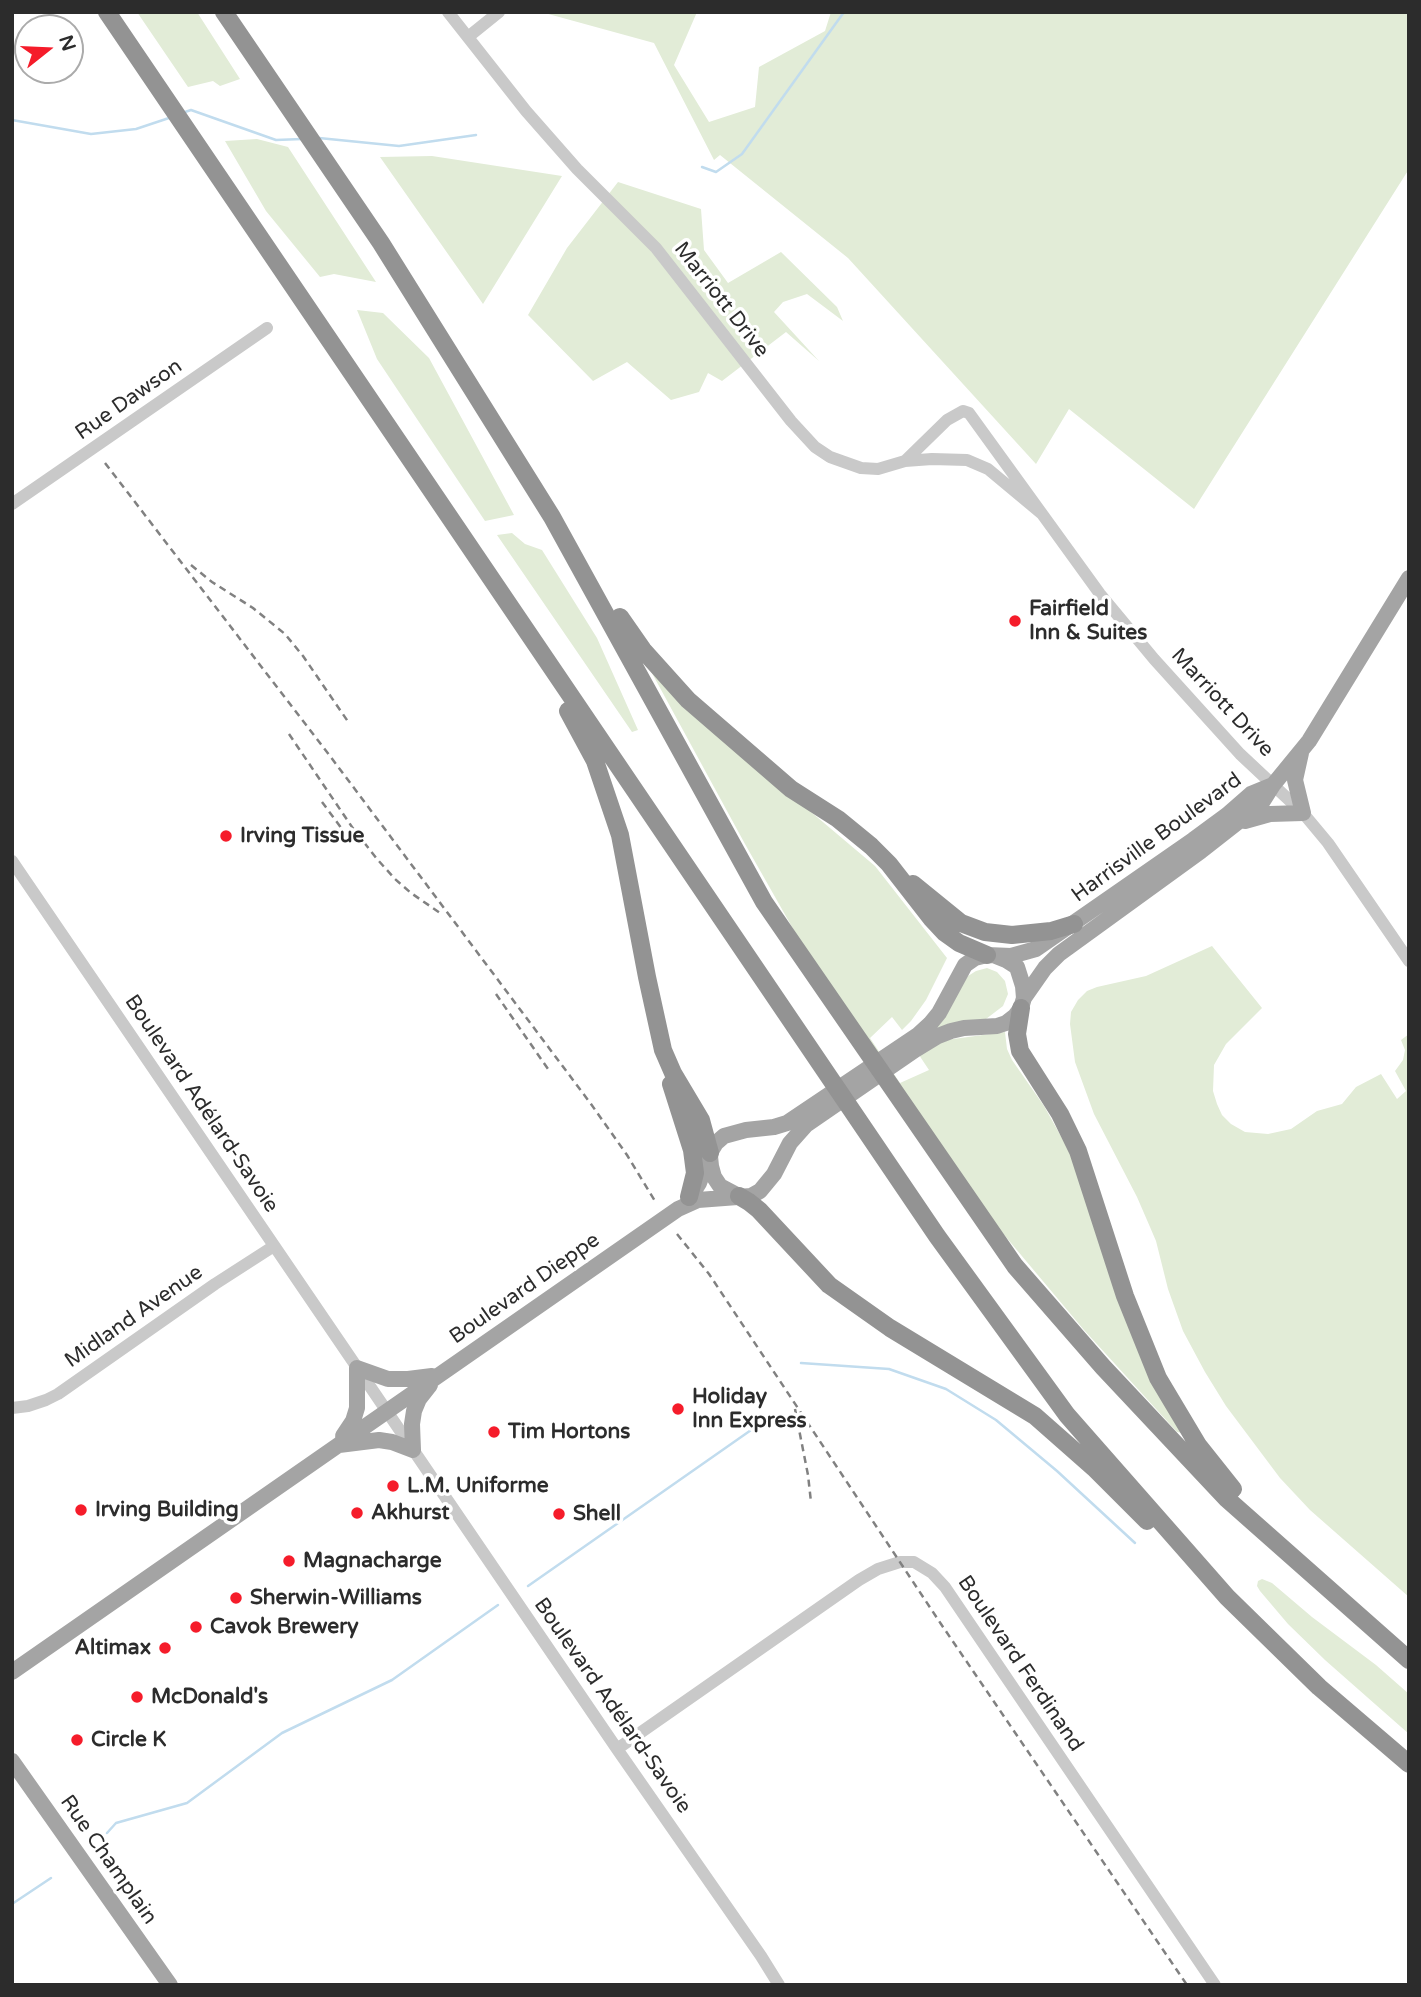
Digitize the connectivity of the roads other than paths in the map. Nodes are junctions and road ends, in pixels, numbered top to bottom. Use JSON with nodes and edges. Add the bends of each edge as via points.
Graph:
{"nodes":[{"id":1,"x":107,"y":12,"type":"edge"},
{"id":2,"x":224,"y":12,"type":"edge"},
{"id":3,"x":448,"y":12,"type":"edge"},
{"id":4,"x":499,"y":12,"type":"edge"},
{"id":5,"x":468,"y":37,"type":"junction"},
{"id":6,"x":267,"y":328,"type":"dead end"},
{"id":7,"x":905,"y":461,"type":"junction"},
{"id":8,"x":12,"y":504,"type":"edge"},
{"id":9,"x":1042,"y":513,"type":"junction"},
{"id":10,"x":552,"y":517,"type":"junction"},
{"id":11,"x":467,"y":543,"type":"junction"},
{"id":12,"x":1409,"y":578,"type":"edge"},
{"id":13,"x":1301,"y":751,"type":"junction"},
{"id":14,"x":1273,"y":785,"type":"junction"},
{"id":15,"x":1303,"y":813,"type":"junction"},
{"id":16,"x":1236,"y":825,"type":"junction"},
{"id":17,"x":12,"y":861,"type":"edge"},
{"id":18,"x":889,"y":864,"type":"junction"},
{"id":19,"x":1074,"y":924,"type":"junction"},
{"id":20,"x":991,"y":956,"type":"junction"},
{"id":21,"x":1409,"y":961,"type":"edge"},
{"id":22,"x":1022,"y":1003,"type":"junction"},
{"id":23,"x":912,"y":1045,"type":"junction"},
{"id":24,"x":663,"y":1050,"type":"junction"},
{"id":25,"x":803,"y":1120,"type":"junction"},
{"id":26,"x":710,"y":1153,"type":"junction"},
{"id":27,"x":739,"y":1196,"type":"junction"},
{"id":28,"x":683,"y":1203,"type":"junction"},
{"id":29,"x":274,"y":1246,"type":"junction"},
{"id":30,"x":357,"y":1368,"type":"junction"},
{"id":31,"x":438,"y":1375,"type":"junction"},
{"id":32,"x":391,"y":1407,"type":"junction"},
{"id":33,"x":12,"y":1408,"type":"edge"},
{"id":34,"x":337,"y":1445,"type":"junction"},
{"id":35,"x":413,"y":1450,"type":"junction"},
{"id":36,"x":1227,"y":1597,"type":"junction"},
{"id":37,"x":1358,"y":1616,"type":"junction"},
{"id":38,"x":1409,"y":1660,"type":"edge"},
{"id":39,"x":20,"y":1663,"type":"edge"},
{"id":40,"x":12,"y":1672,"type":"edge"},
{"id":41,"x":12,"y":1685,"type":"edge"},
{"id":42,"x":617,"y":1749,"type":"junction"},
{"id":43,"x":12,"y":1761,"type":"edge"},
{"id":44,"x":1409,"y":1765,"type":"edge"},
{"id":45,"x":170,"y":1985,"type":"edge"},
{"id":46,"x":779,"y":1985,"type":"edge"},
{"id":47,"x":1215,"y":1985,"type":"edge"}],
"edges":[{"from":1,"to":11,"type":"highway"},
{"from":2,"to":10,"type":"highway","via":[[381,243]]},
{"from":3,"to":5,"type":"street","name":"Marriott Drive"},
{"from":4,"to":5,"type":"street"},
{"from":5,"to":7,"type":"street","name":"Marriott Drive","via":[[577,169],[656,248],[815,447],[860,468],[878,469]]},
{"from":6,"to":8,"type":"street","name":"Rue Dawson"},
{"from":7,"to":9,"type":"street","name":"Marriott Drive","via":[[968,460],[988,469]]},
{"from":7,"to":9,"type":"street","name":"Marriott Drive","via":[[947,419],[963,411],[969,413]]},
{"from":9,"to":14,"type":"street","name":"Marriott Drive","via":[[1154,659]]},
{"from":10,"to":18,"type":"highway","via":[[629,632],[688,700],[791,789],[838,819]]},
{"from":10,"to":37,"type":"highway","via":[[764,902],[1014,1266],[1227,1499]]},
{"from":11,"to":24,"type":"highway","via":[[574,721],[601,777],[621,835]]},
{"from":11,"to":36,"type":"highway","via":[[953,1258],[1067,1415]]},
{"from":12,"to":13,"type":"main road"},
{"from":13,"to":14,"type":"main road"},
{"from":13,"to":15,"type":"main road","via":[[1295,780]]},
{"from":14,"to":15,"type":"street","name":"Marriott Drive"},
{"from":14,"to":16,"type":"main road","name":"Harrisville Boulevard","via":[[1261,804]]},
{"from":14,"to":19,"type":"main road","name":"Harrisville Boulevard","via":[[1251,793],[1227,816]]},
{"from":15,"to":16,"type":"main road","via":[[1270,814]]},
{"from":15,"to":21,"type":"street","name":"Marriott Drive"},
{"from":16,"to":22,"type":"main road","name":"Harrisville Boulevard","via":[[1059,954]]},
{"from":17,"to":29,"type":"street","name":"Boulevard Adélard-Savoie"},
{"from":18,"to":19,"type":"highway","via":[[961,923],[985,932],[1012,935]]},
{"from":18,"to":20,"type":"highway","via":[[945,933]]},
{"from":19,"to":20,"type":"main road","name":"Harrisville Boulevard","via":[[1036,949],[1014,956]]},
{"from":20,"to":22,"type":"main road","via":[[1017,967]]},
{"from":20,"to":23,"type":"main road","name":"Harrisville Boulevard","via":[[965,965],[939,1013]]},
{"from":22,"to":23,"type":"main road","name":"Harrisville Boulevard","via":[[1006,1023],[951,1031]]},
{"from":22,"to":37,"type":"highway","via":[[1017,1034],[1020,1051],[1078,1151],[1125,1296],[1167,1395],[1231,1488]]},
{"from":23,"to":25,"type":"main road","name":"Harrisville Boulevard"},
{"from":24,"to":26,"type":"highway","via":[[701,1120]]},
{"from":24,"to":28,"type":"highway","via":[[695,1172]]},
{"from":25,"to":26,"type":"main road","via":[[724,1136]]},
{"from":25,"to":27,"type":"main road","via":[[767,1184],[751,1196]]},
{"from":26,"to":27,"type":"main road","via":[[710,1166],[720,1186]]},
{"from":26,"to":28,"type":"main road","via":[[699,1183]]},
{"from":27,"to":28,"type":"main road"},
{"from":27,"to":36,"type":"highway","via":[[759,1210],[838,1292],[1035,1416]]},
{"from":28,"to":31,"type":"main road","name":"Boulevard Dieppe"},
{"from":29,"to":30,"type":"street","name":"Boulevard Adélard-Savoie"},
{"from":29,"to":33,"type":"street","name":"Midland Avenue","via":[[58,1394]]},
{"from":30,"to":31,"type":"main road","via":[[388,1379]]},
{"from":30,"to":32,"type":"street","name":"Boulevard Adélard-Savoie"},
{"from":30,"to":34,"type":"main road","via":[[356,1412]]},
{"from":31,"to":32,"type":"main road","name":"Boulevard Dieppe"},
{"from":31,"to":35,"type":"main road","via":[[414,1411]]},
{"from":32,"to":34,"type":"main road","name":"Boulevard Dieppe"},
{"from":32,"to":35,"type":"street","name":"Boulevard Adélard-Savoie"},
{"from":34,"to":35,"type":"main road","via":[[379,1440]]},
{"from":34,"to":39,"type":"main road","name":"Boulevard Dieppe"},
{"from":35,"to":42,"type":"street","name":"Boulevard Adélard-Savoie"},
{"from":36,"to":44,"type":"highway","via":[[1319,1688]]},
{"from":37,"to":38,"type":"highway"},
{"from":39,"to":40,"type":"main road","name":"Boulevard Dieppe"},
{"from":39,"to":41,"type":"main road"},
{"from":42,"to":46,"type":"street","name":"Boulevard Adélard-Savoie"},
{"from":42,"to":47,"type":"street","name":"Boulevard Ferdinand","via":[[859,1580],[878,1569],[914,1562],[945,1587]]},
{"from":43,"to":45,"type":"main road","name":"Rue Champlain"}]}
